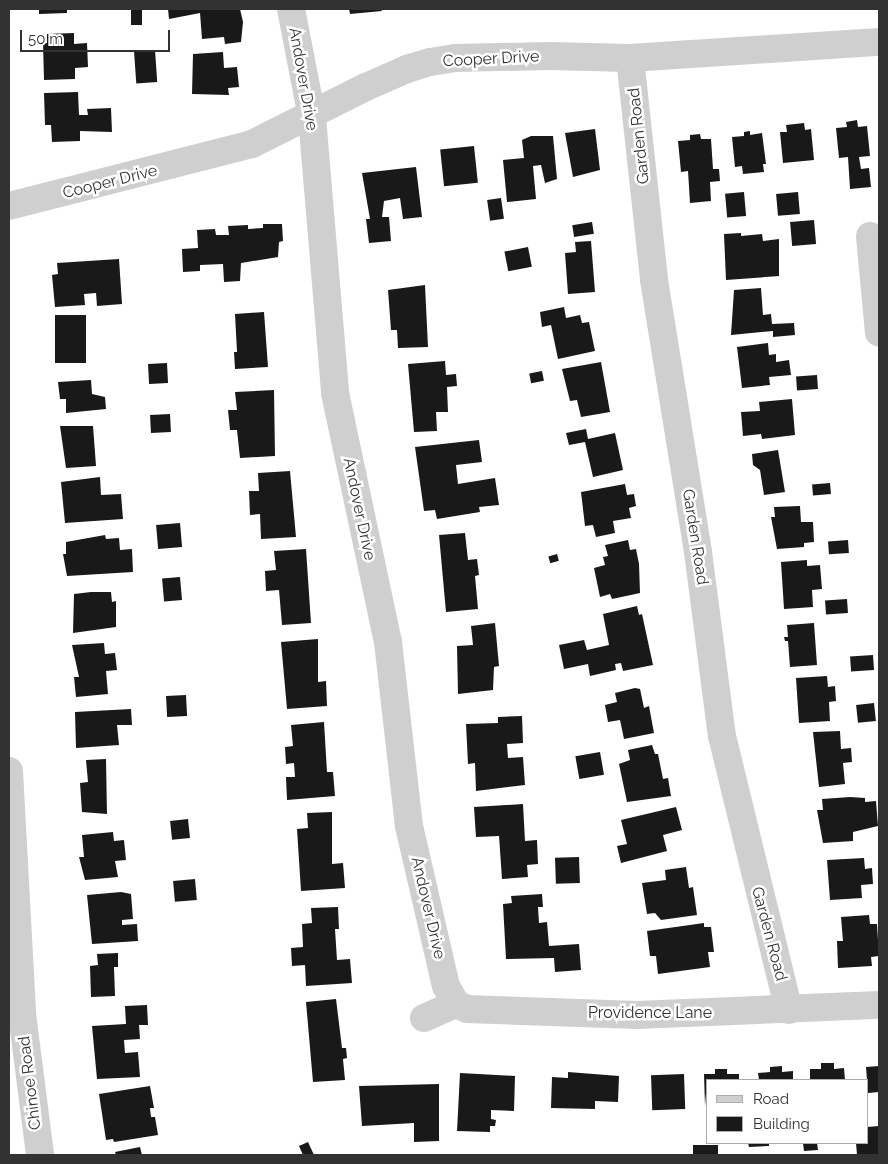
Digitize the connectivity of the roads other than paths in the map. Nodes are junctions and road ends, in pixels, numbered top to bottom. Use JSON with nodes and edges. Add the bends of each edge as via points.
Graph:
{"nodes":[{"id":1,"x":291,"y":9,"type":"edge"},
{"id":2,"x":879,"y":42,"type":"edge"},
{"id":3,"x":630,"y":58,"type":"junction"},
{"id":4,"x":312,"y":117,"type":"junction"},
{"id":5,"x":9,"y":206,"type":"edge"},
{"id":6,"x":870,"y":236,"type":"dead end"},
{"id":7,"x":879,"y":324,"type":"edge"},
{"id":8,"x":879,"y":334,"type":"edge"},
{"id":9,"x":9,"y":771,"type":"edge"},
{"id":10,"x":456,"y":1004,"type":"junction"},
{"id":11,"x":879,"y":1005,"type":"edge"},
{"id":12,"x":789,"y":1010,"type":"junction"},
{"id":13,"x":424,"y":1018,"type":"dead end"},
{"id":14,"x":40,"y":1155,"type":"edge"}],
"edges":[{"from":1,"to":4,"type":"street","name":"Andover Drive"},
{"from":2,"to":3,"type":"street","name":"Cooper Drive"},
{"from":3,"to":4,"type":"street","name":"Cooper Drive","via":[[549,56],[455,58],[430,62],[374,83]]},
{"from":3,"to":12,"type":"street","name":"Garden Road","via":[[654,280],[698,552],[722,736]]},
{"from":4,"to":5,"type":"street","name":"Cooper Drive","via":[[278,134],[224,153]]},
{"from":4,"to":10,"type":"street","name":"Andover Drive","via":[[335,393],[388,642],[409,826],[446,986]]},
{"from":6,"to":7,"type":"street"},
{"from":7,"to":8,"type":"street"},
{"from":9,"to":14,"type":"street","name":"Chinoe Road","via":[[22,1014]]},
{"from":10,"to":12,"type":"street","name":"Providence Lane","via":[[467,1009],[637,1015]]},
{"from":10,"to":13,"type":"street"},
{"from":11,"to":12,"type":"street","name":"Providence Lane"}]}
